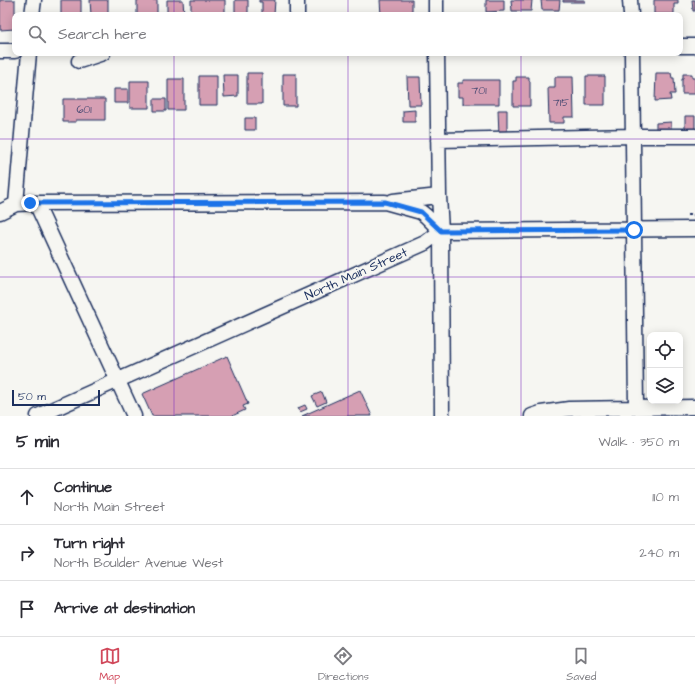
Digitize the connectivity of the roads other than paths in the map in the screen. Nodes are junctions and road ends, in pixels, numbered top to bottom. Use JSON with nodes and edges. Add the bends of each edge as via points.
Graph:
{"nodes":[{"id":1,"x":34,"y":0,"type":"edge"},
{"id":2,"x":297,"y":0,"type":"edge"},
{"id":3,"x":436,"y":0,"type":"edge"},
{"id":4,"x":630,"y":0,"type":"edge"},
{"id":5,"x":32,"y":12,"type":"edge"},
{"id":6,"x":297,"y":12,"type":"edge"},
{"id":7,"x":436,"y":12,"type":"edge"},
{"id":8,"x":631,"y":12,"type":"edge"},
{"id":9,"x":683,"y":46,"type":"edge"},
{"id":10,"x":695,"y":46,"type":"edge"},
{"id":11,"x":0,"y":51,"type":"edge"},
{"id":12,"x":12,"y":51,"type":"edge"},
{"id":13,"x":29,"y":56,"type":"edge"},
{"id":14,"x":94,"y":56,"type":"edge"},
{"id":15,"x":437,"y":56,"type":"edge"},
{"id":16,"x":632,"y":56,"type":"edge"},
{"id":17,"x":79,"y":61,"type":"dead end"},
{"id":18,"x":633,"y":136,"type":"junction"},
{"id":19,"x":695,"y":136,"type":"edge"},
{"id":20,"x":438,"y":140,"type":"junction"},
{"id":21,"x":439,"y":196,"type":"junction"},
{"id":22,"x":385,"y":202,"type":"junction"},
{"id":23,"x":36,"y":203,"type":"junction"},
{"id":24,"x":16,"y":204,"type":"junction"},
{"id":25,"x":0,"y":212,"type":"edge"},
{"id":26,"x":634,"y":230,"type":"junction"},
{"id":27,"x":695,"y":230,"type":"edge"},
{"id":28,"x":441,"y":231,"type":"junction"},
{"id":29,"x":118,"y":380,"type":"junction"},
{"id":30,"x":695,"y":407,"type":"edge"},
{"id":31,"x":629,"y":410,"type":"edge"},
{"id":32,"x":38,"y":416,"type":"edge"},
{"id":33,"x":134,"y":416,"type":"edge"},
{"id":34,"x":442,"y":416,"type":"edge"},
{"id":35,"x":532,"y":416,"type":"edge"}],
"edges":[{"from":1,"to":5,"type":"street"},
{"from":2,"to":6,"type":"street"},
{"from":3,"to":7,"type":"street"},
{"from":4,"to":8,"type":"street"},
{"from":9,"to":10,"type":"street"},
{"from":11,"to":12,"type":"street"},
{"from":13,"to":24,"type":"street"},
{"from":14,"to":17,"type":"street"},
{"from":15,"to":20,"type":"street"},
{"from":16,"to":18,"type":"street"},
{"from":18,"to":19,"type":"street"},
{"from":18,"to":20,"type":"street"},
{"from":18,"to":26,"type":"street"},
{"from":20,"to":21,"type":"street"},
{"from":21,"to":22,"type":"street"},
{"from":21,"to":28,"type":"street"},
{"from":22,"to":23,"type":"street"},
{"from":22,"to":28,"type":"street","via":[[421,212]]},
{"from":23,"to":24,"type":"street"},
{"from":23,"to":29,"type":"street"},
{"from":24,"to":25,"type":"street"},
{"from":26,"to":27,"type":"street"},
{"from":26,"to":28,"type":"street"},
{"from":26,"to":31,"type":"street"},
{"from":28,"to":29,"type":"street","name":"North Main Street","via":[[427,242]]},
{"from":28,"to":34,"type":"street"},
{"from":29,"to":32,"type":"street","name":"North Main Street"},
{"from":29,"to":33,"type":"street"},
{"from":30,"to":31,"type":"street"},
{"from":31,"to":35,"type":"street","via":[[569,409]]}]}
